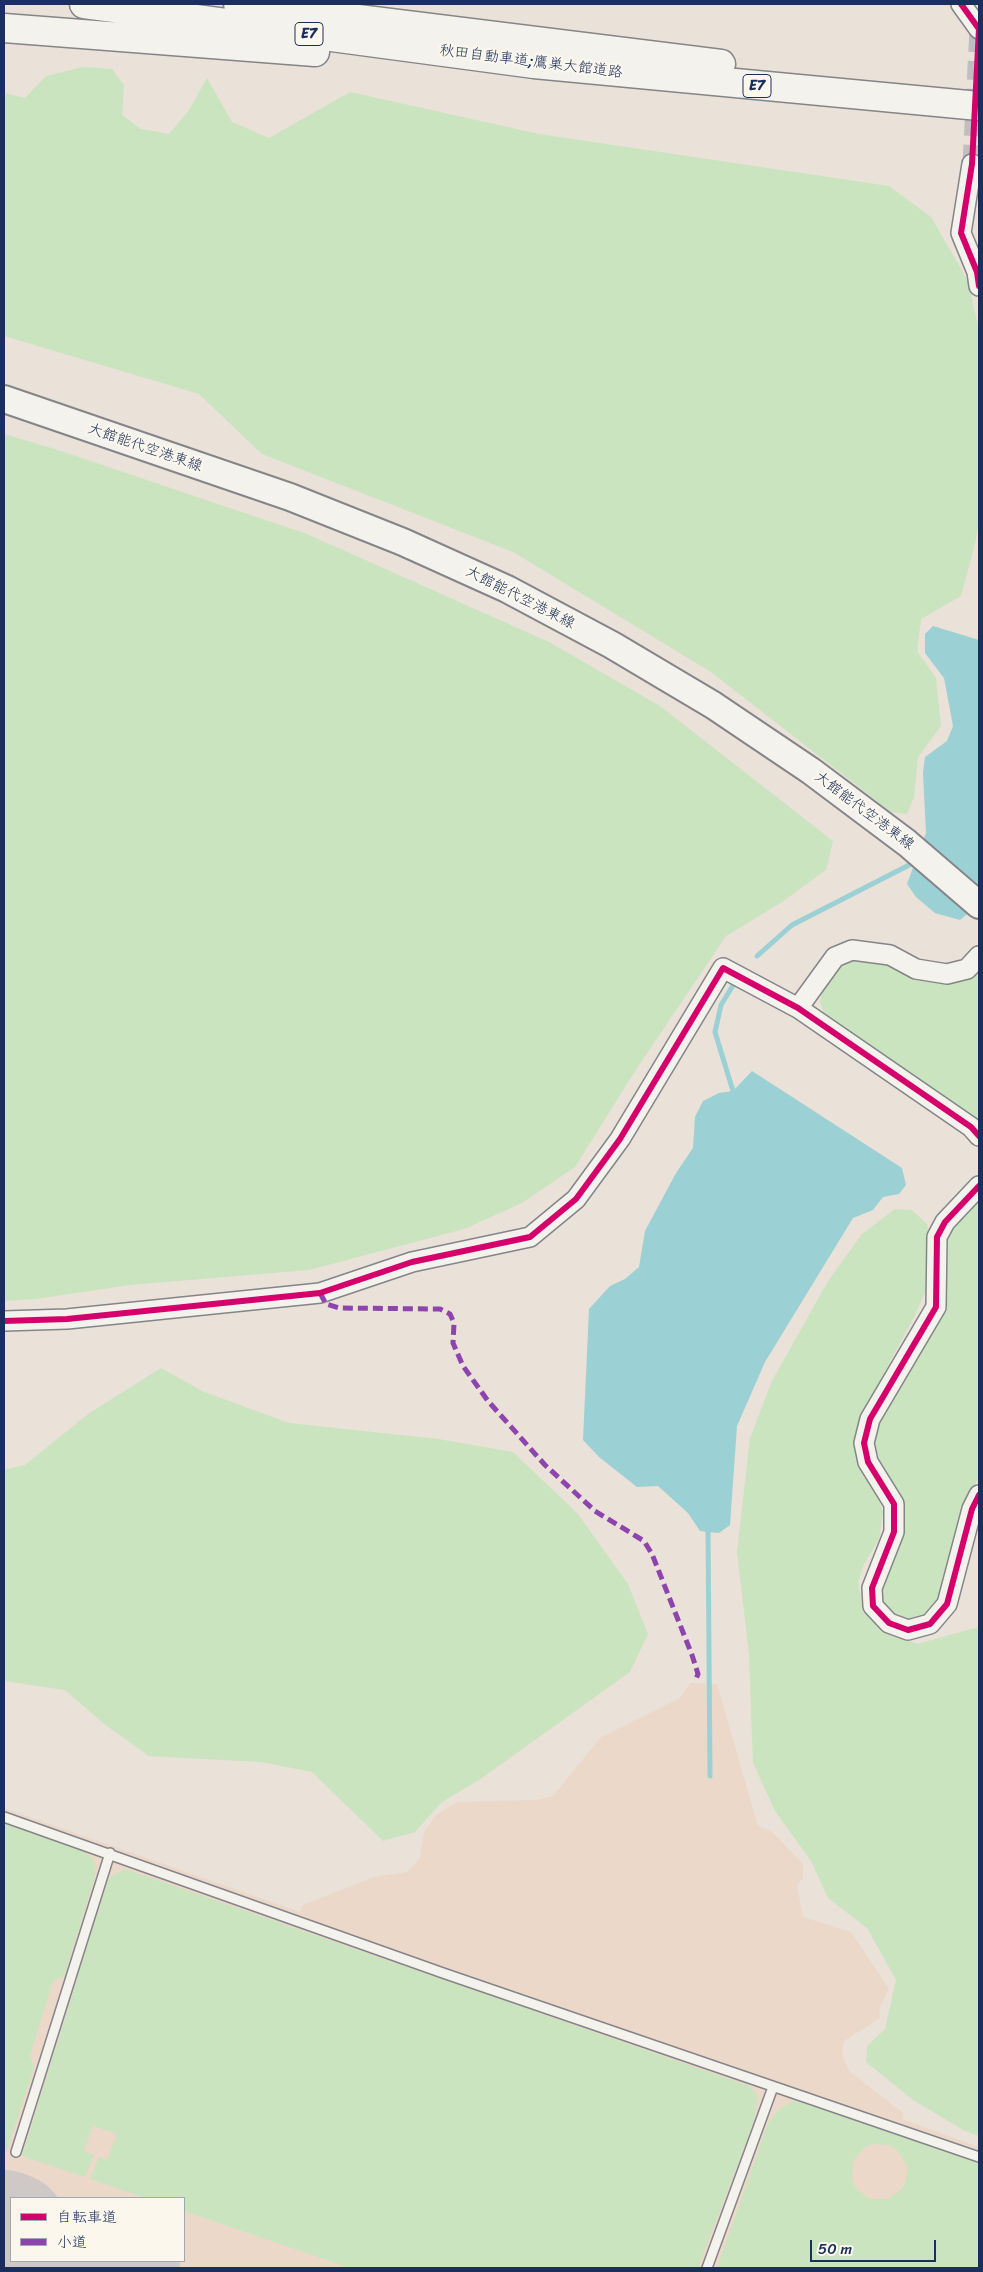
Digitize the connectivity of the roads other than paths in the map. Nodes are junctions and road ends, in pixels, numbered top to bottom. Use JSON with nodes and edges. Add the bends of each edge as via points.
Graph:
{"nodes":[{"id":1,"x":84,"y":4,"type":"edge"},
{"id":2,"x":238,"y":4,"type":"edge"},
{"id":3,"x":310,"y":4,"type":"edge"},
{"id":4,"x":961,"y":4,"type":"edge"},
{"id":5,"x":4,"y":28,"type":"edge"},
{"id":6,"x":979,"y":29,"type":"edge"},
{"id":7,"x":618,"y":52,"type":"junction"},
{"id":8,"x":534,"y":64,"type":"junction"},
{"id":9,"x":979,"y":87,"type":"edge"},
{"id":10,"x":979,"y":106,"type":"edge"},
{"id":11,"x":972,"y":164,"type":"tunnel mouth"},
{"id":12,"x":979,"y":286,"type":"edge"},
{"id":13,"x":4,"y":399,"type":"edge"},
{"id":14,"x":979,"y":905,"type":"edge"},
{"id":15,"x":979,"y":956,"type":"edge"},
{"id":16,"x":798,"y":1008,"type":"junction"},
{"id":17,"x":979,"y":1136,"type":"edge"},
{"id":18,"x":979,"y":1186,"type":"edge"},
{"id":19,"x":4,"y":1321,"type":"edge"},
{"id":20,"x":979,"y":1495,"type":"edge"},
{"id":21,"x":4,"y":1817,"type":"edge"},
{"id":22,"x":110,"y":1853,"type":"junction"},
{"id":23,"x":773,"y":2087,"type":"junction"},
{"id":24,"x":16,"y":2152,"type":"dead end"},
{"id":25,"x":979,"y":2157,"type":"edge"},
{"id":26,"x":707,"y":2268,"type":"edge"}],
"edges":[{"from":1,"to":8,"type":"highway","name":"秋田自動車道;鷹巣大館道路","number":"E7"},
{"from":2,"to":7,"type":"highway","name":"秋田自動車道;鷹巣大館道路","number":"E7"},
{"from":3,"to":7,"type":"highway"},
{"from":4,"to":6,"type":"street"},
{"from":5,"to":8,"type":"highway"},
{"from":7,"to":9,"type":"highway","name":"秋田自動車道;鷹巣大館道路","number":"E7","via":[[746,67]]},
{"from":8,"to":10,"type":"highway","name":"秋田自動車道;鷹巣大館道路","number":"E7"},
{"from":11,"to":12,"type":"street","via":[[961,232],[977,272]]},
{"from":13,"to":14,"type":"main road","name":"大館能代空港東線","via":[[290,497],[394,538],[507,589],[612,645],[713,705],[811,771],[907,843]]},
{"from":15,"to":16,"type":"street","via":[[967,969],[947,974],[916,968],[890,955],[852,950],[835,957]]},
{"from":16,"to":17,"type":"street"},
{"from":16,"to":19,"type":"street","via":[[723,968],[620,1139],[576,1199],[530,1237],[412,1262],[320,1293],[67,1319]]},
{"from":18,"to":20,"type":"street","via":[[945,1222],[937,1237],[936,1307],[870,1419],[864,1443],[868,1462],[894,1504],[894,1532],[872,1588],[873,1606],[889,1622],[908,1630],[930,1624],[947,1604],[972,1509]]},
{"from":21,"to":22,"type":"lane"},
{"from":22,"to":23,"type":"lane"},
{"from":22,"to":24,"type":"lane"},
{"from":23,"to":25,"type":"lane"},
{"from":23,"to":26,"type":"lane"}]}
